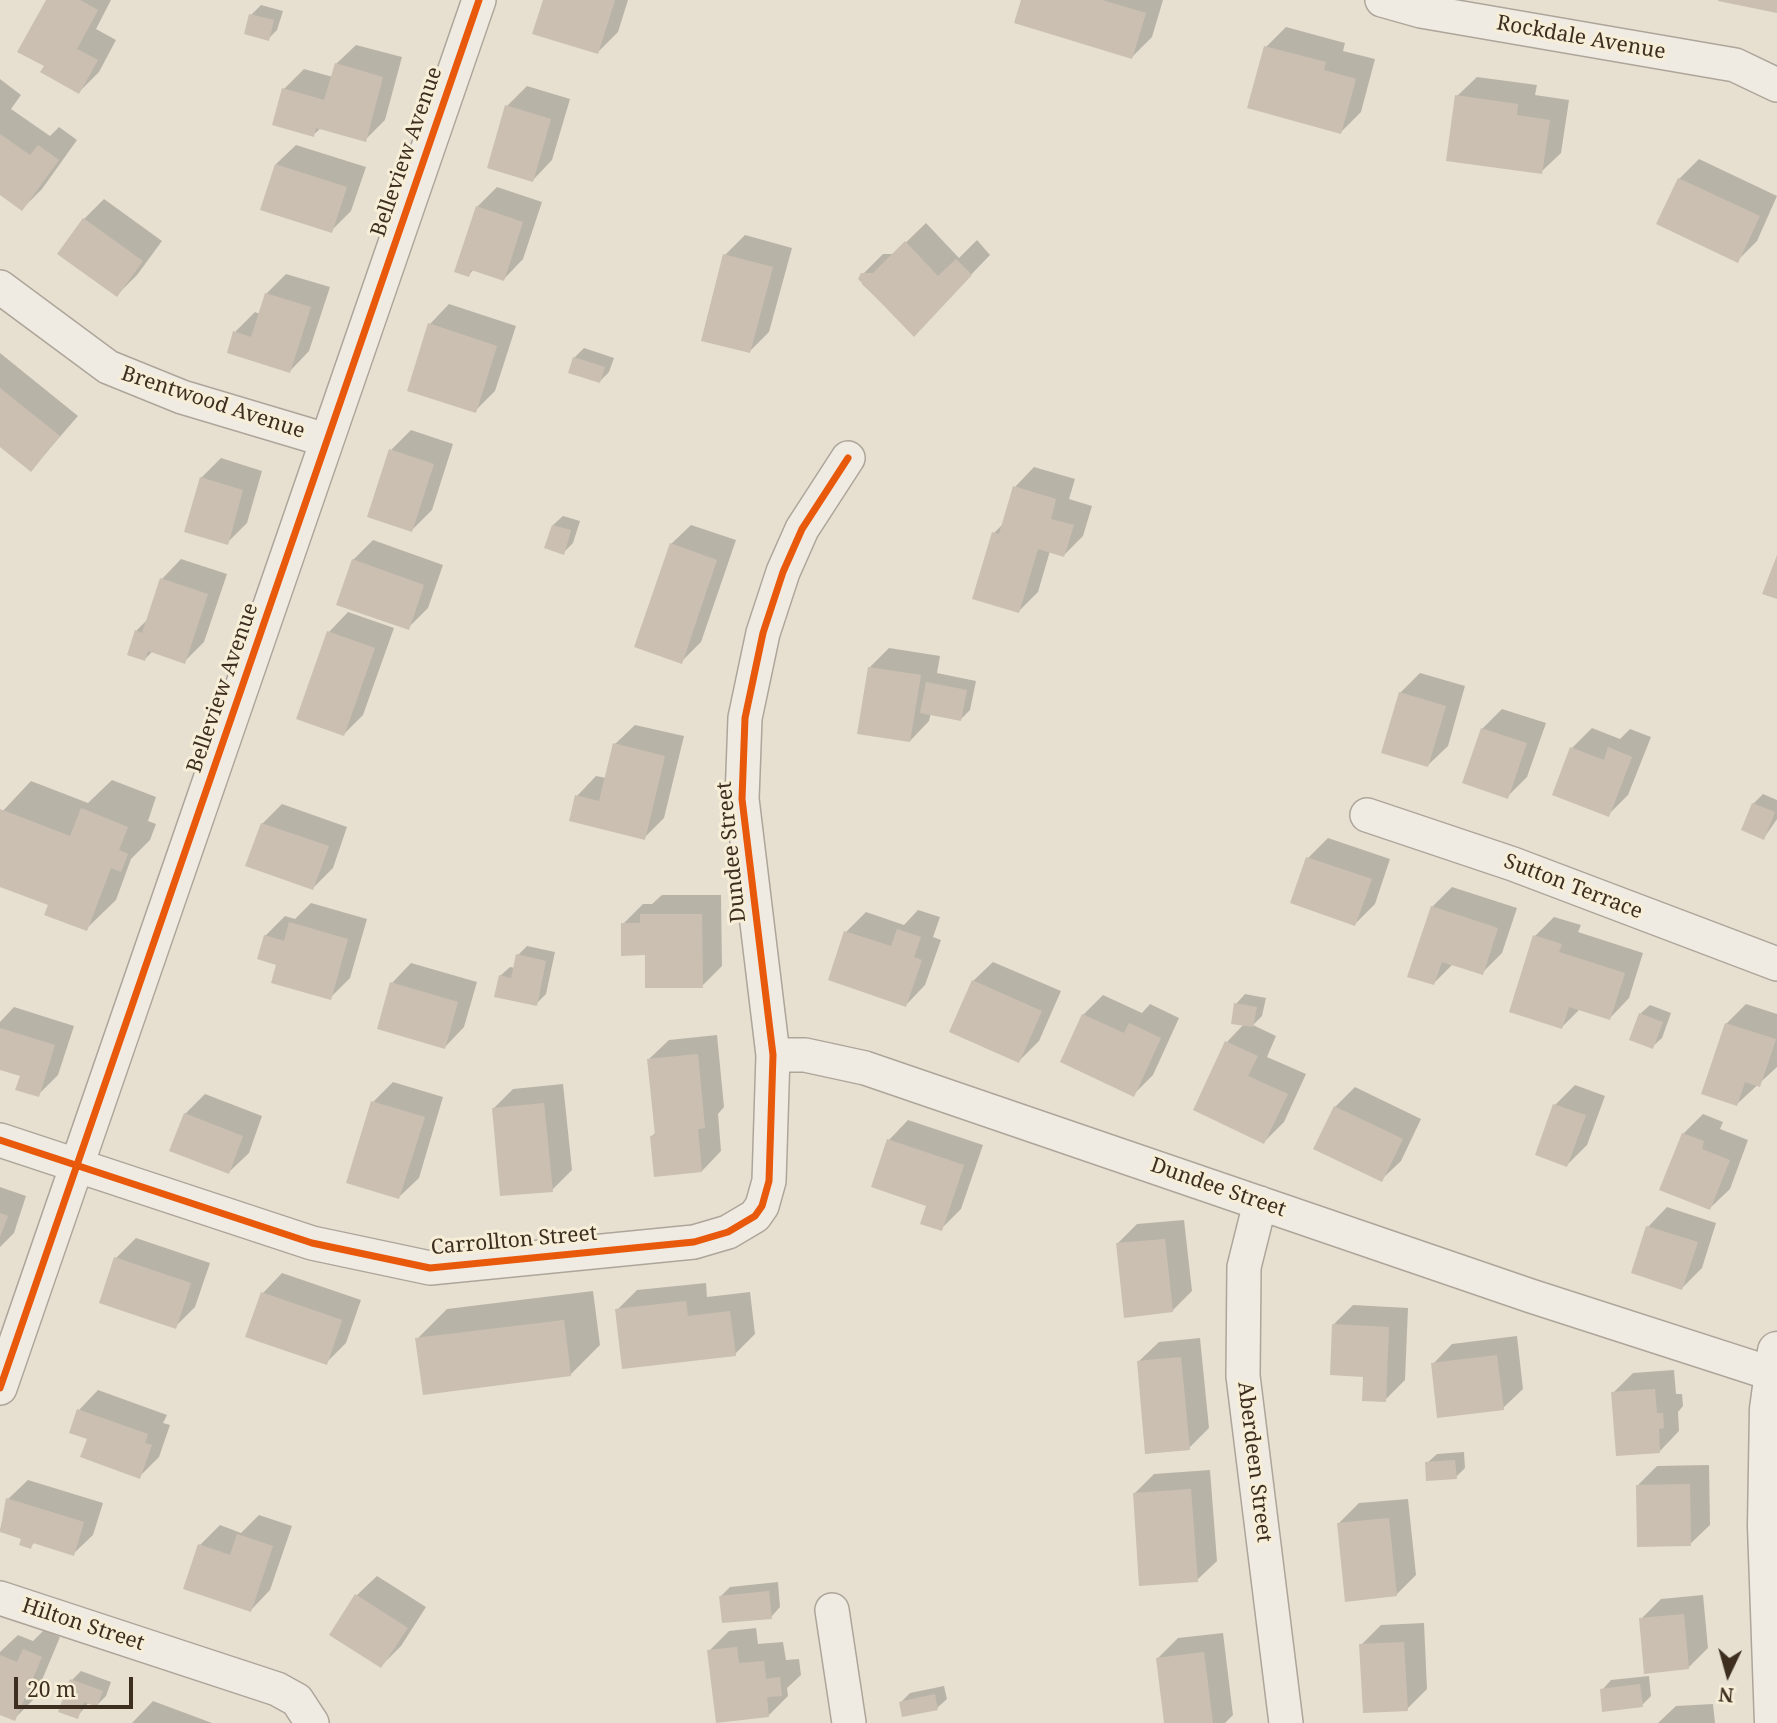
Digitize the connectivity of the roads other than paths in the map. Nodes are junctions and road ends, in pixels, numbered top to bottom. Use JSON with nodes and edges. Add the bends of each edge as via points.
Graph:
{"nodes":[{"id":1,"x":479,"y":0,"type":"edge"},
{"id":2,"x":1382,"y":0,"type":"edge"},
{"id":3,"x":1777,"y":85,"type":"edge"},
{"id":4,"x":0,"y":287,"type":"edge"},
{"id":5,"x":326,"y":440,"type":"junction"},
{"id":6,"x":848,"y":458,"type":"dead end"},
{"id":7,"x":1367,"y":815,"type":"dead end"},
{"id":8,"x":1777,"y":964,"type":"edge"},
{"id":9,"x":773,"y":1055,"type":"junction"},
{"id":10,"x":0,"y":1140,"type":"edge"},
{"id":11,"x":78,"y":1166,"type":"junction"},
{"id":12,"x":1259,"y":1203,"type":"junction"},
{"id":13,"x":1775,"y":1363,"type":"edge"},
{"id":14,"x":0,"y":1388,"type":"edge"},
{"id":15,"x":0,"y":1598,"type":"edge"},
{"id":16,"x":832,"y":1610,"type":"dead end"},
{"id":17,"x":312,"y":1723,"type":"edge"},
{"id":18,"x":849,"y":1723,"type":"edge"},
{"id":19,"x":1286,"y":1723,"type":"edge"},
{"id":20,"x":1774,"y":1723,"type":"edge"}],
"edges":[{"from":1,"to":5,"type":"street","name":"Belleview Avenue"},
{"from":2,"to":3,"type":"street","name":"Rockdale Avenue","via":[[1421,11],[1735,65]]},
{"from":4,"to":5,"type":"street","name":"Brentwood Avenue","via":[[108,367],[182,397]]},
{"from":5,"to":11,"type":"street","name":"Belleview Avenue"},
{"from":6,"to":9,"type":"street","name":"Dundee Street","via":[[802,529],[783,572],[763,633],[745,718],[743,799]]},
{"from":7,"to":8,"type":"street","name":"Sutton Terrace","via":[[1513,864]]},
{"from":9,"to":11,"type":"street","name":"Carrollton Street","via":[[769,1181],[762,1206],[743,1224],[694,1242],[430,1268],[312,1243]]},
{"from":9,"to":12,"type":"street","name":"Dundee Street","via":[[805,1055],[865,1068]]},
{"from":10,"to":11,"type":"street","name":"Carrollton Street"},
{"from":11,"to":14,"type":"street","name":"Belleview Avenue"},
{"from":12,"to":13,"type":"street","name":"Dundee Street"},
{"from":12,"to":19,"type":"street","name":"Aberdeen Street","via":[[1244,1267],[1243,1376]]},
{"from":13,"to":20,"type":"street","via":[[1767,1527]]},
{"from":15,"to":17,"type":"street","name":"Hilton Street","via":[[277,1689],[297,1700]]},
{"from":16,"to":18,"type":"street"}]}
